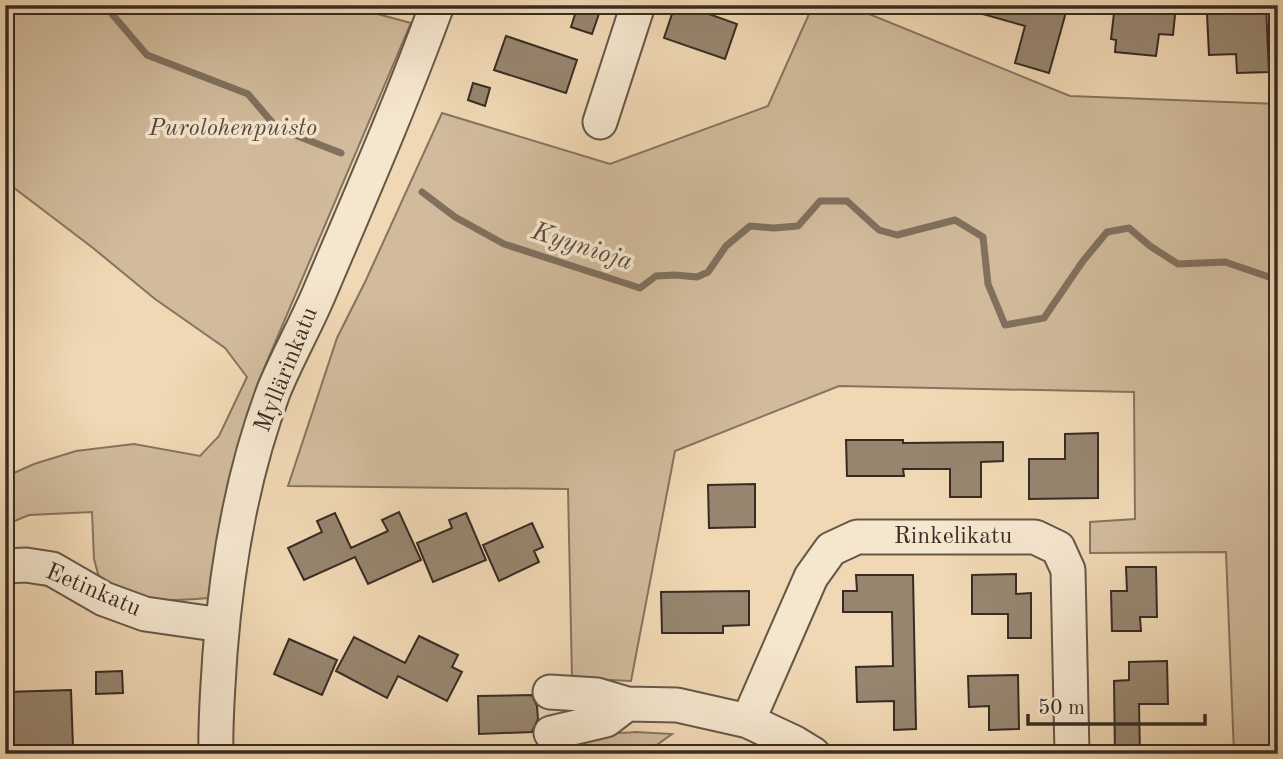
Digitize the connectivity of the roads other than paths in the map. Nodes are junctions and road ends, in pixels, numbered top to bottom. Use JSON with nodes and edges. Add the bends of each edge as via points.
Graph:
{"nodes":[{"id":1,"x":437,"y":5,"type":"edge"},
{"id":2,"x":638,"y":5,"type":"edge"},
{"id":3,"x":600,"y":122,"type":"dead end"},
{"id":4,"x":5,"y":566,"type":"edge"},
{"id":5,"x":222,"y":625,"type":"junction"},
{"id":6,"x":550,"y":692,"type":"dead end"},
{"id":7,"x":627,"y":704,"type":"junction"},
{"id":8,"x":748,"y":721,"type":"junction"},
{"id":9,"x":551,"y":733,"type":"dead end"},
{"id":10,"x":216,"y":754,"type":"edge"},
{"id":11,"x":813,"y":754,"type":"edge"},
{"id":12,"x":1072,"y":754,"type":"edge"}],
"edges":[{"from":1,"to":5,"type":"street","name":"Myllärinkatu","via":[[325,280],[274,390],[236,523]]},
{"from":2,"to":3,"type":"street"},
{"from":4,"to":5,"type":"street","name":"Eetinkatu","via":[[52,569],[104,599],[145,614]]},
{"from":5,"to":10,"type":"street","name":"Myllärinkatu"},
{"from":6,"to":7,"type":"street","via":[[597,695]]},
{"from":7,"to":8,"type":"street","via":[[677,705]]},
{"from":7,"to":9,"type":"street","via":[[606,720]]},
{"from":8,"to":11,"type":"street"},
{"from":8,"to":12,"type":"street","name":"Rinkelikatu","via":[[811,577],[831,549],[857,537],[1035,537],[1058,548],[1068,570]]}]}
